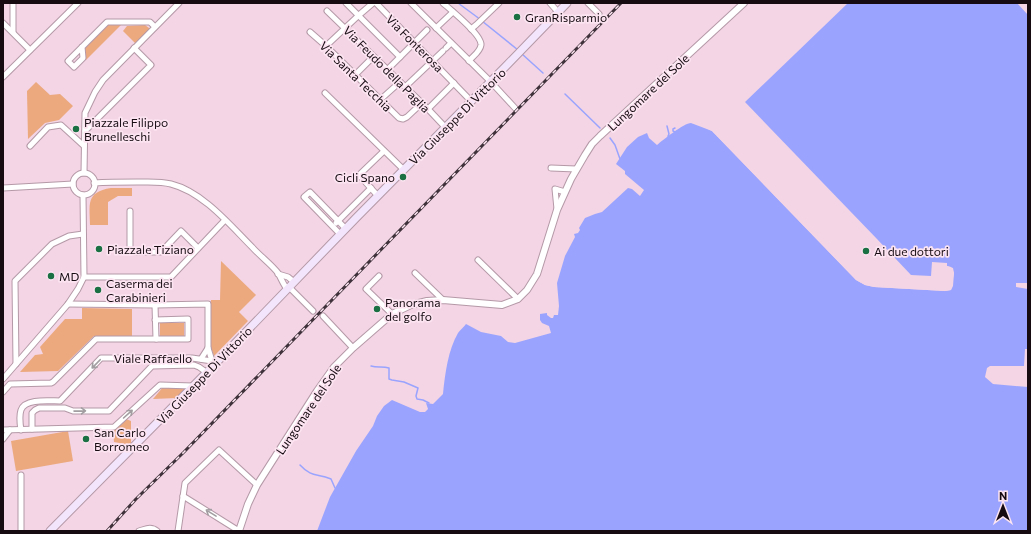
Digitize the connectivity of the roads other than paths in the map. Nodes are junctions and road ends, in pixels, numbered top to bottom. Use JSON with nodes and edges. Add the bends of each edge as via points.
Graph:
{"nodes":[{"id":1,"x":13,"y":3,"type":"edge"},
{"id":2,"x":78,"y":3,"type":"edge"},
{"id":3,"x":179,"y":3,"type":"edge"},
{"id":4,"x":346,"y":3,"type":"edge"},
{"id":5,"x":356,"y":3,"type":"edge"},
{"id":6,"x":373,"y":3,"type":"edge"},
{"id":7,"x":376,"y":3,"type":"edge"},
{"id":8,"x":411,"y":3,"type":"edge"},
{"id":9,"x":442,"y":3,"type":"edge"},
{"id":10,"x":499,"y":3,"type":"edge"},
{"id":11,"x":550,"y":3,"type":"edge"},
{"id":12,"x":567,"y":3,"type":"edge"},
{"id":13,"x":588,"y":3,"type":"edge"},
{"id":14,"x":744,"y":3,"type":"edge"},
{"id":15,"x":351,"y":8,"type":"junction"},
{"id":16,"x":327,"y":11,"type":"dead end"},
{"id":17,"x":453,"y":12,"type":"junction"},
{"id":18,"x":558,"y":12,"type":"junction"},
{"id":19,"x":599,"y":14,"type":"dead end"},
{"id":20,"x":359,"y":15,"type":"junction"},
{"id":21,"x":3,"y":23,"type":"edge"},
{"id":22,"x":155,"y":27,"type":"junction"},
{"id":23,"x":345,"y":28,"type":"junction"},
{"id":24,"x":436,"y":28,"type":"junction"},
{"id":25,"x":471,"y":29,"type":"junction"},
{"id":26,"x":427,"y":30,"type":"dead end"},
{"id":27,"x":13,"y":32,"type":"junction"},
{"id":28,"x":310,"y":32,"type":"dead end"},
{"id":29,"x":414,"y":43,"type":"junction"},
{"id":30,"x":451,"y":43,"type":"junction"},
{"id":31,"x":326,"y":46,"type":"junction"},
{"id":32,"x":82,"y":47,"type":"dead end"},
{"id":33,"x":134,"y":48,"type":"junction"},
{"id":34,"x":30,"y":50,"type":"junction"},
{"id":35,"x":373,"y":56,"type":"junction"},
{"id":36,"x":400,"y":57,"type":"junction"},
{"id":37,"x":433,"y":61,"type":"junction"},
{"id":38,"x":469,"y":61,"type":"junction"},
{"id":39,"x":387,"y":70,"type":"junction"},
{"id":40,"x":355,"y":74,"type":"junction"},
{"id":41,"x":3,"y":77,"type":"edge"},
{"id":42,"x":400,"y":82,"type":"junction"},
{"id":43,"x":490,"y":82,"type":"junction"},
{"id":44,"x":454,"y":83,"type":"junction"},
{"id":45,"x":405,"y":87,"type":"junction"},
{"id":46,"x":325,"y":92,"type":"dead end"},
{"id":47,"x":381,"y":99,"type":"junction"},
{"id":48,"x":471,"y":101,"type":"junction"},
{"id":49,"x":422,"y":103,"type":"junction"},
{"id":50,"x":515,"y":108,"type":"dead end"},
{"id":51,"x":428,"y":109,"type":"junction"},
{"id":52,"x":445,"y":127,"type":"junction"},
{"id":53,"x":85,"y":131,"type":"junction"},
{"id":54,"x":30,"y":146,"type":"dead end"},
{"id":55,"x":84,"y":146,"type":"junction"},
{"id":56,"x":384,"y":151,"type":"junction"},
{"id":57,"x":551,"y":168,"type":"dead end"},
{"id":58,"x":576,"y":169,"type":"junction"},
{"id":59,"x":404,"y":170,"type":"junction"},
{"id":60,"x":84,"y":173,"type":"junction"},
{"id":61,"x":94,"y":183,"type":"junction"},
{"id":62,"x":73,"y":184,"type":"junction"},
{"id":63,"x":3,"y":188,"type":"edge"},
{"id":64,"x":9,"y":188,"type":"junction"},
{"id":65,"x":371,"y":188,"type":"junction"},
{"id":66,"x":3,"y":192,"type":"edge"},
{"id":67,"x":564,"y":192,"type":"junction"},
{"id":68,"x":83,"y":194,"type":"junction"},
{"id":69,"x":378,"y":196,"type":"junction"},
{"id":70,"x":557,"y":210,"type":"junction"},
{"id":71,"x":130,"y":211,"type":"dead end"},
{"id":72,"x":225,"y":220,"type":"junction"},
{"id":73,"x":338,"y":221,"type":"junction"},
{"id":74,"x":332,"y":227,"type":"junction"},
{"id":75,"x":346,"y":229,"type":"junction"},
{"id":76,"x":84,"y":234,"type":"junction"},
{"id":77,"x":340,"y":234,"type":"junction"},
{"id":78,"x":198,"y":248,"type":"junction"},
{"id":79,"x":478,"y":260,"type":"dead end"},
{"id":80,"x":278,"y":274,"type":"junction"},
{"id":81,"x":415,"y":274,"type":"dead end"},
{"id":82,"x":379,"y":276,"type":"dead end"},
{"id":83,"x":84,"y":277,"type":"junction"},
{"id":84,"x":290,"y":286,"type":"junction"},
{"id":85,"x":518,"y":299,"type":"junction"},
{"id":86,"x":443,"y":300,"type":"junction"},
{"id":87,"x":68,"y":304,"type":"junction"},
{"id":88,"x":155,"y":305,"type":"junction"},
{"id":89,"x":313,"y":311,"type":"dead end"},
{"id":90,"x":392,"y":314,"type":"junction"},
{"id":91,"x":323,"y":316,"type":"dead end"},
{"id":92,"x":155,"y":320,"type":"junction"},
{"id":93,"x":156,"y":339,"type":"junction"},
{"id":94,"x":208,"y":348,"type":"junction"},
{"id":95,"x":353,"y":348,"type":"junction"},
{"id":96,"x":201,"y":359,"type":"junction"},
{"id":97,"x":214,"y":363,"type":"junction"},
{"id":98,"x":16,"y":364,"type":"junction"},
{"id":99,"x":206,"y":372,"type":"junction"},
{"id":100,"x":3,"y":379,"type":"edge"},
{"id":101,"x":193,"y":386,"type":"junction"},
{"id":102,"x":3,"y":392,"type":"edge"},
{"id":103,"x":60,"y":401,"type":"junction"},
{"id":104,"x":60,"y":408,"type":"junction"},
{"id":105,"x":32,"y":429,"type":"junction"},
{"id":106,"x":3,"y":430,"type":"edge"},
{"id":107,"x":10,"y":430,"type":"junction"},
{"id":108,"x":20,"y":430,"type":"junction"},
{"id":109,"x":3,"y":439,"type":"edge"},
{"id":110,"x":21,"y":475,"type":"dead end"},
{"id":111,"x":257,"y":485,"type":"junction"},
{"id":112,"x":183,"y":496,"type":"junction"},
{"id":113,"x":20,"y":531,"type":"edge"},
{"id":114,"x":50,"y":531,"type":"edge"},
{"id":115,"x":139,"y":531,"type":"edge"},
{"id":116,"x":157,"y":531,"type":"edge"},
{"id":117,"x":178,"y":531,"type":"edge"},
{"id":118,"x":239,"y":531,"type":"edge"}],
"edges":[{"from":1,"to":27,"type":"street"},
{"from":2,"to":34,"type":"street"},
{"from":3,"to":22,"type":"street"},
{"from":4,"to":15,"type":"street"},
{"from":5,"to":15,"type":"street"},
{"from":6,"to":20,"type":"street"},
{"from":7,"to":29,"type":"street","name":"Via Fonterosa"},
{"from":8,"to":24,"type":"street"},
{"from":9,"to":17,"type":"street"},
{"from":10,"to":25,"type":"street"},
{"from":11,"to":18,"type":"street"},
{"from":12,"to":18,"type":"main road","name":"Via Giuseppe Di Vittorio"},
{"from":13,"to":19,"type":"street"},
{"from":14,"to":58,"type":"street","name":"Lungomare del Sole","via":[[600,136]]},
{"from":15,"to":20,"type":"street"},
{"from":16,"to":23,"type":"street","name":"Via Feudo della Paglia"},
{"from":17,"to":24,"type":"street"},
{"from":17,"to":25,"type":"street"},
{"from":18,"to":43,"type":"main road","name":"Via Giuseppe Di Vittorio"},
{"from":20,"to":23,"type":"street"},
{"from":20,"to":36,"type":"street"},
{"from":21,"to":27,"type":"street"},
{"from":22,"to":32,"type":"street","via":[[150,22],[107,22]]},
{"from":22,"to":33,"type":"street"},
{"from":23,"to":31,"type":"street"},
{"from":23,"to":35,"type":"street","name":"Via Feudo della Paglia"},
{"from":24,"to":30,"type":"street"},
{"from":25,"to":38,"type":"street","via":[[481,46]]},
{"from":26,"to":29,"type":"street"},
{"from":27,"to":34,"type":"street"},
{"from":28,"to":31,"type":"street","name":"Via Santa Tecchia"},
{"from":29,"to":36,"type":"street"},
{"from":29,"to":37,"type":"street","name":"Via Fonterosa"},
{"from":30,"to":37,"type":"street"},
{"from":30,"to":38,"type":"street"},
{"from":31,"to":40,"type":"street","name":"Via Santa Tecchia"},
{"from":33,"to":53,"type":"street","via":[[95,92],[85,113]]},
{"from":33,"to":53,"type":"street","via":[[151,65]]},
{"from":34,"to":41,"type":"street"},
{"from":35,"to":39,"type":"street","name":"Via Feudo della Paglia"},
{"from":35,"to":40,"type":"street"},
{"from":36,"to":39,"type":"street"},
{"from":37,"to":44,"type":"street","name":"Via Fonterosa"},
{"from":37,"to":45,"type":"street"},
{"from":38,"to":43,"type":"street"},
{"from":39,"to":42,"type":"street","name":"Via Feudo della Paglia"},
{"from":40,"to":47,"type":"street","name":"Via Santa Tecchia"},
{"from":42,"to":45,"type":"street","name":"Via Feudo della Paglia"},
{"from":42,"to":47,"type":"street"},
{"from":43,"to":48,"type":"main road","name":"Via Giuseppe Di Vittorio"},
{"from":43,"to":50,"type":"street"},
{"from":44,"to":48,"type":"street","name":"Via Fonterosa"},
{"from":44,"to":51,"type":"street"},
{"from":45,"to":49,"type":"street","name":"Via Feudo della Paglia"},
{"from":46,"to":56,"type":"street"},
{"from":47,"to":49,"type":"street","name":"Via Santa Tecchia","via":[[403,119]]},
{"from":48,"to":52,"type":"main road","name":"Via Giuseppe Di Vittorio"},
{"from":49,"to":51,"type":"street","name":"Via Feudo della Paglia"},
{"from":51,"to":52,"type":"street","name":"Via Feudo della Paglia"},
{"from":52,"to":59,"type":"main road","name":"Via Giuseppe Di Vittorio"},
{"from":53,"to":55,"type":"street"},
{"from":54,"to":55,"type":"street","via":[[48,127],[61,125]]},
{"from":55,"to":60,"type":"street"},
{"from":56,"to":59,"type":"street"},
{"from":56,"to":65,"type":"street","via":[[359,175]]},
{"from":57,"to":58,"type":"street"},
{"from":58,"to":67,"type":"street","name":"Lungomare del Sole"},
{"from":59,"to":69,"type":"main road","name":"Via Giuseppe Di Vittorio"},
{"from":60,"to":61,"type":"street","via":[[94,179]]},
{"from":60,"to":62,"type":"street","via":[[76,176]]},
{"from":61,"to":68,"type":"street","via":[[92,191]]},
{"from":61,"to":72,"type":"street","via":[[171,184],[202,199]]},
{"from":62,"to":64,"type":"street"},
{"from":62,"to":68,"type":"street","via":[[76,191]]},
{"from":63,"to":64,"type":"street"},
{"from":64,"to":66,"type":"street"},
{"from":65,"to":69,"type":"street"},
{"from":65,"to":73,"type":"street"},
{"from":67,"to":70,"type":"street","name":"Lungomare del Sole"},
{"from":67,"to":70,"type":"street","name":"Lungomare del Sole","via":[[555,189]]},
{"from":68,"to":76,"type":"street"},
{"from":69,"to":75,"type":"main road","name":"Via Giuseppe Di Vittorio"},
{"from":70,"to":85,"type":"street","name":"Lungomare del Sole","via":[[537,274]]},
{"from":71,"to":78,"type":"street","via":[[132,251],[161,252],[181,231]]},
{"from":72,"to":78,"type":"street"},
{"from":72,"to":80,"type":"street"},
{"from":73,"to":74,"type":"street"},
{"from":73,"to":74,"type":"street","via":[[310,192],[304,198]]},
{"from":73,"to":75,"type":"street"},
{"from":74,"to":77,"type":"street"},
{"from":75,"to":77,"type":"main road","name":"Via Giuseppe Di Vittorio"},
{"from":76,"to":83,"type":"street"},
{"from":76,"to":98,"type":"street","via":[[69,236],[52,244],[14,281]]},
{"from":77,"to":84,"type":"main road","name":"Via Giuseppe Di Vittorio"},
{"from":78,"to":83,"type":"street","via":[[171,276]]},
{"from":79,"to":85,"type":"street"},
{"from":80,"to":84,"type":"street","via":[[282,282]]},
{"from":80,"to":84,"type":"street","via":[[288,278]]},
{"from":81,"to":86,"type":"street"},
{"from":82,"to":90,"type":"street","via":[[366,289]]},
{"from":83,"to":87,"type":"street"},
{"from":84,"to":89,"type":"street"},
{"from":84,"to":97,"type":"main road","name":"Via Giuseppe Di Vittorio"},
{"from":85,"to":86,"type":"street","name":"Lungomare del Sole","via":[[502,305]]},
{"from":86,"to":90,"type":"street","name":"Lungomare del Sole","via":[[411,305]]},
{"from":87,"to":88,"type":"street"},
{"from":87,"to":98,"type":"street"},
{"from":88,"to":92,"type":"street"},
{"from":88,"to":94,"type":"street","via":[[208,304]]},
{"from":90,"to":95,"type":"street","name":"Lungomare del Sole"},
{"from":91,"to":95,"type":"street"},
{"from":92,"to":93,"type":"street"},
{"from":92,"to":93,"type":"street","via":[[188,319],[188,339]]},
{"from":93,"to":102,"type":"street","via":[[96,339],[53,382],[10,384]]},
{"from":94,"to":96,"type":"street"},
{"from":94,"to":97,"type":"street"},
{"from":95,"to":111,"type":"street","name":"Lungomare del Sole","via":[[334,367],[317,391]]},
{"from":96,"to":97,"type":"street","name":"Viale Raffaello"},
{"from":96,"to":103,"type":"street","name":"Viale Raffaello","one_way":true,"via":[[101,358]]},
{"from":97,"to":99,"type":"main road","name":"Via Giuseppe Di Vittorio"},
{"from":98,"to":100,"type":"street"},
{"from":99,"to":101,"type":"main road","name":"Via Giuseppe Di Vittorio"},
{"from":104,"to":99,"type":"street","name":"Viale Raffaello","one_way":true,"via":[[73,412],[109,411],[152,366],[194,365]]},
{"from":105,"to":101,"type":"street","one_way":true,"via":[[114,427],[160,385]]},
{"from":101,"to":114,"type":"main road","name":"Via Giuseppe Di Vittorio"},
{"from":103,"to":104,"type":"street"},
{"from":103,"to":108,"type":"street","via":[[27,403],[20,411]]},
{"from":104,"to":105,"type":"street","name":"Viale Raffaello","via":[[35,410],[32,413]]},
{"from":105,"to":108,"type":"street"},
{"from":106,"to":107,"type":"street"},
{"from":107,"to":108,"type":"street"},
{"from":107,"to":109,"type":"street"},
{"from":110,"to":113,"type":"street"},
{"from":111,"to":112,"type":"street","via":[[219,450],[185,483]]},
{"from":111,"to":118,"type":"street","name":"Lungomare del Sole"},
{"from":112,"to":117,"type":"street"},
{"from":118,"to":112,"type":"street","one_way":true},
{"from":115,"to":116,"type":"street","via":[[150,528]]}]}
